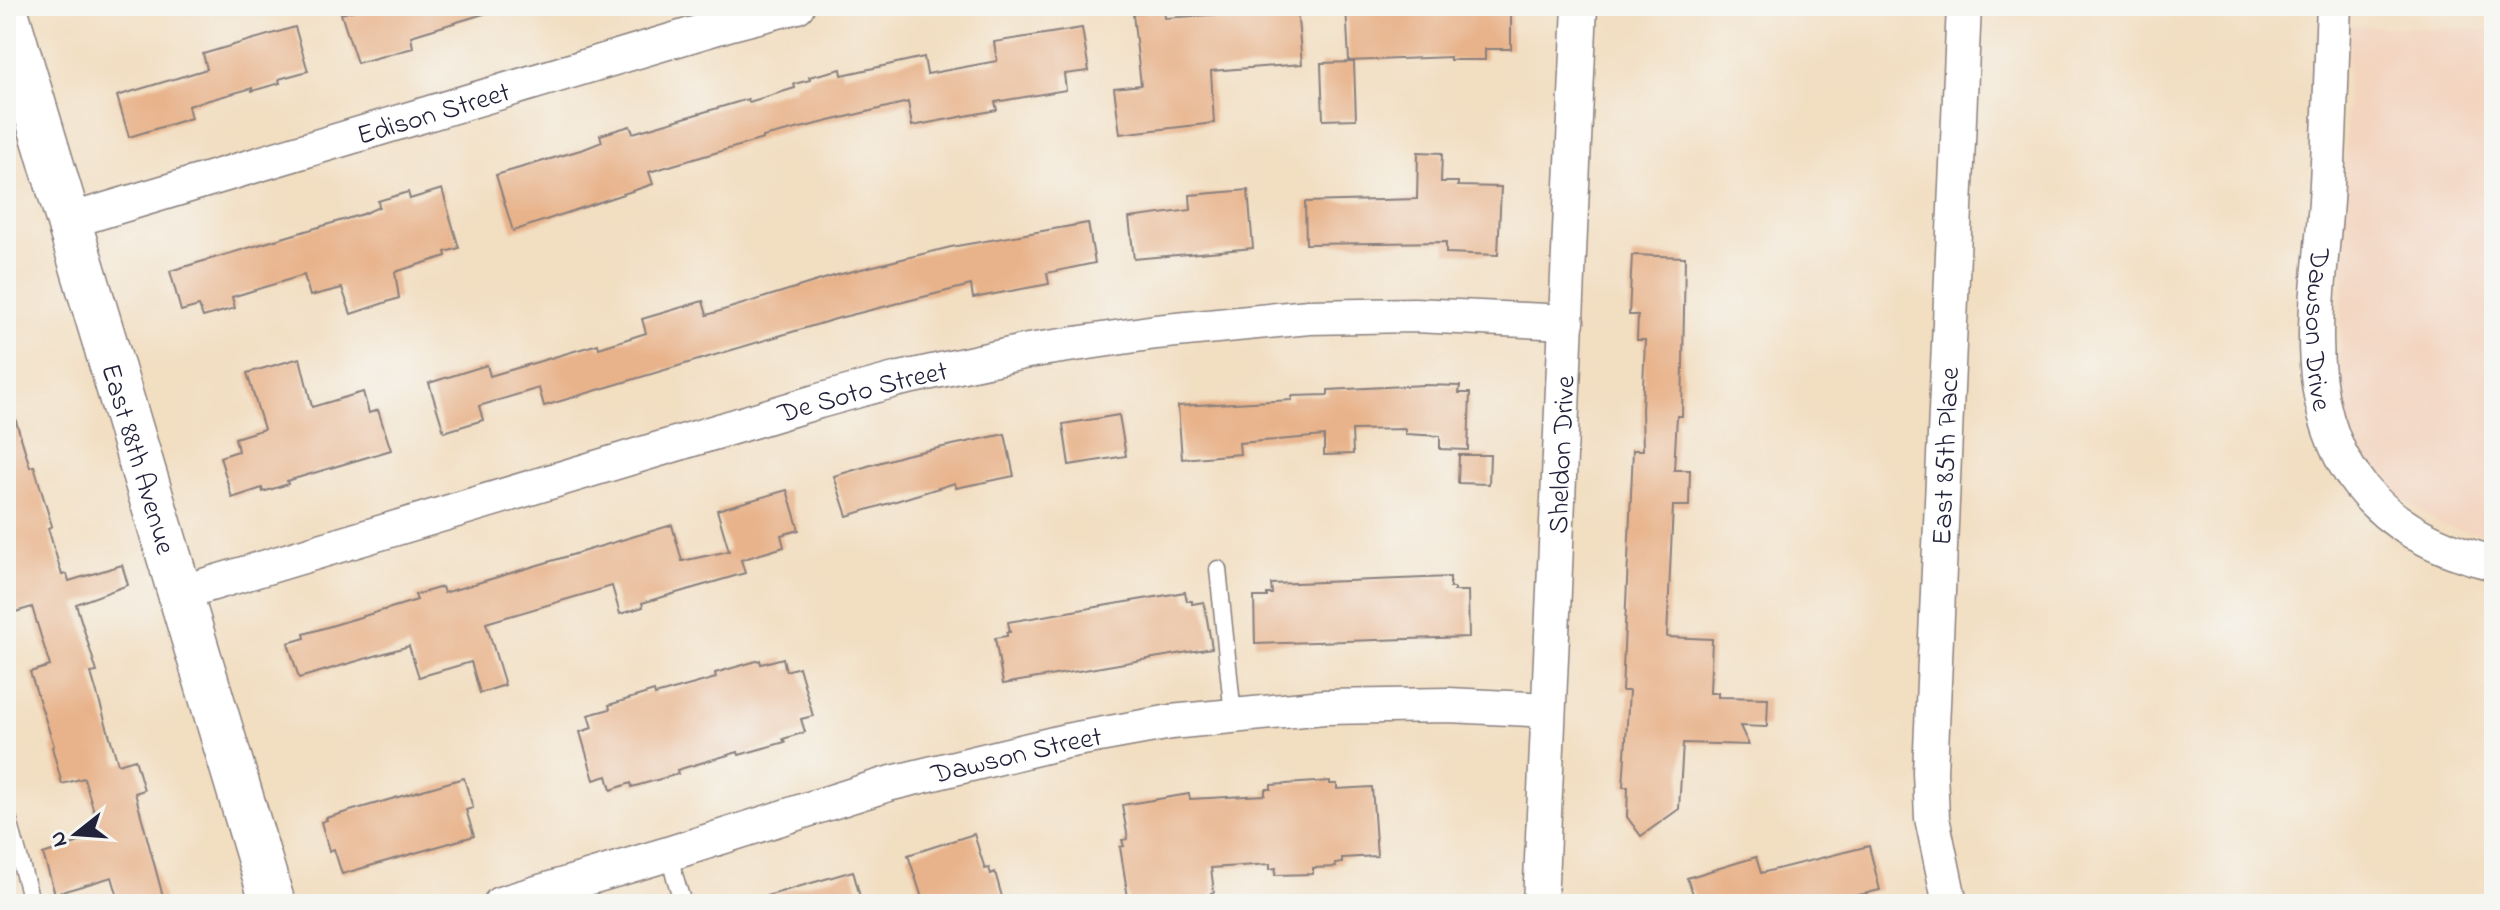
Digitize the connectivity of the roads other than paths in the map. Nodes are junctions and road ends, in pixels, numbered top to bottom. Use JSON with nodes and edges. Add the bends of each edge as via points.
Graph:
{"nodes":[{"id":1,"x":797,"y":6,"type":"edge"},
{"id":2,"x":1580,"y":6,"type":"edge"},
{"id":3,"x":1964,"y":6,"type":"edge"},
{"id":4,"x":2334,"y":6,"type":"edge"},
{"id":5,"x":6,"y":12,"type":"edge"},
{"id":6,"x":16,"y":84,"type":"edge"},
{"id":7,"x":69,"y":221,"type":"junction"},
{"id":8,"x":1567,"y":322,"type":"junction"},
{"id":9,"x":2494,"y":563,"type":"edge"},
{"id":10,"x":1218,"y":569,"type":"dead end"},
{"id":11,"x":180,"y":593,"type":"junction"},
{"id":12,"x":1548,"y":710,"type":"junction"},
{"id":13,"x":1233,"y":715,"type":"junction"},
{"id":14,"x":6,"y":810,"type":"edge"},
{"id":15,"x":668,"y":854,"type":"junction"},
{"id":16,"x":32,"y":904,"type":"edge"},
{"id":17,"x":273,"y":904,"type":"edge"},
{"id":18,"x":500,"y":904,"type":"edge"},
{"id":19,"x":683,"y":904,"type":"edge"},
{"id":20,"x":1540,"y":904,"type":"edge"},
{"id":21,"x":1950,"y":904,"type":"edge"}],
"edges":[{"from":1,"to":7,"type":"street","name":"Edison Street"},
{"from":2,"to":8,"type":"street","name":"Sheldon Drive"},
{"from":3,"to":21,"type":"street","name":"East 85th Place","via":[[1930,772],[1937,850]]},
{"from":4,"to":9,"type":"street","name":"Dawson Drive","via":[[2316,335],[2326,416],[2335,444],[2380,509],[2422,538]]},
{"from":5,"to":6,"type":"main road","name":"East 88th Avenue"},
{"from":6,"to":7,"type":"main road","name":"East 88th Avenue"},
{"from":7,"to":11,"type":"main road","name":"East 88th Avenue"},
{"from":8,"to":11,"type":"street","name":"De Soto Street","via":[[1414,315],[1309,317],[1028,351],[819,401]]},
{"from":8,"to":12,"type":"street","name":"Sheldon Drive"},
{"from":10,"to":13,"type":"lane"},
{"from":11,"to":17,"type":"main road","name":"East 88th Avenue"},
{"from":12,"to":13,"type":"street","name":"Dawson Street","via":[[1324,707]]},
{"from":12,"to":20,"type":"street","name":"Sheldon Drive"},
{"from":13,"to":15,"type":"street","name":"Dawson Street","via":[[1066,741],[888,784]]},
{"from":14,"to":16,"type":"lane"},
{"from":15,"to":18,"type":"street","name":"Dawson Street"},
{"from":15,"to":19,"type":"lane"}]}
